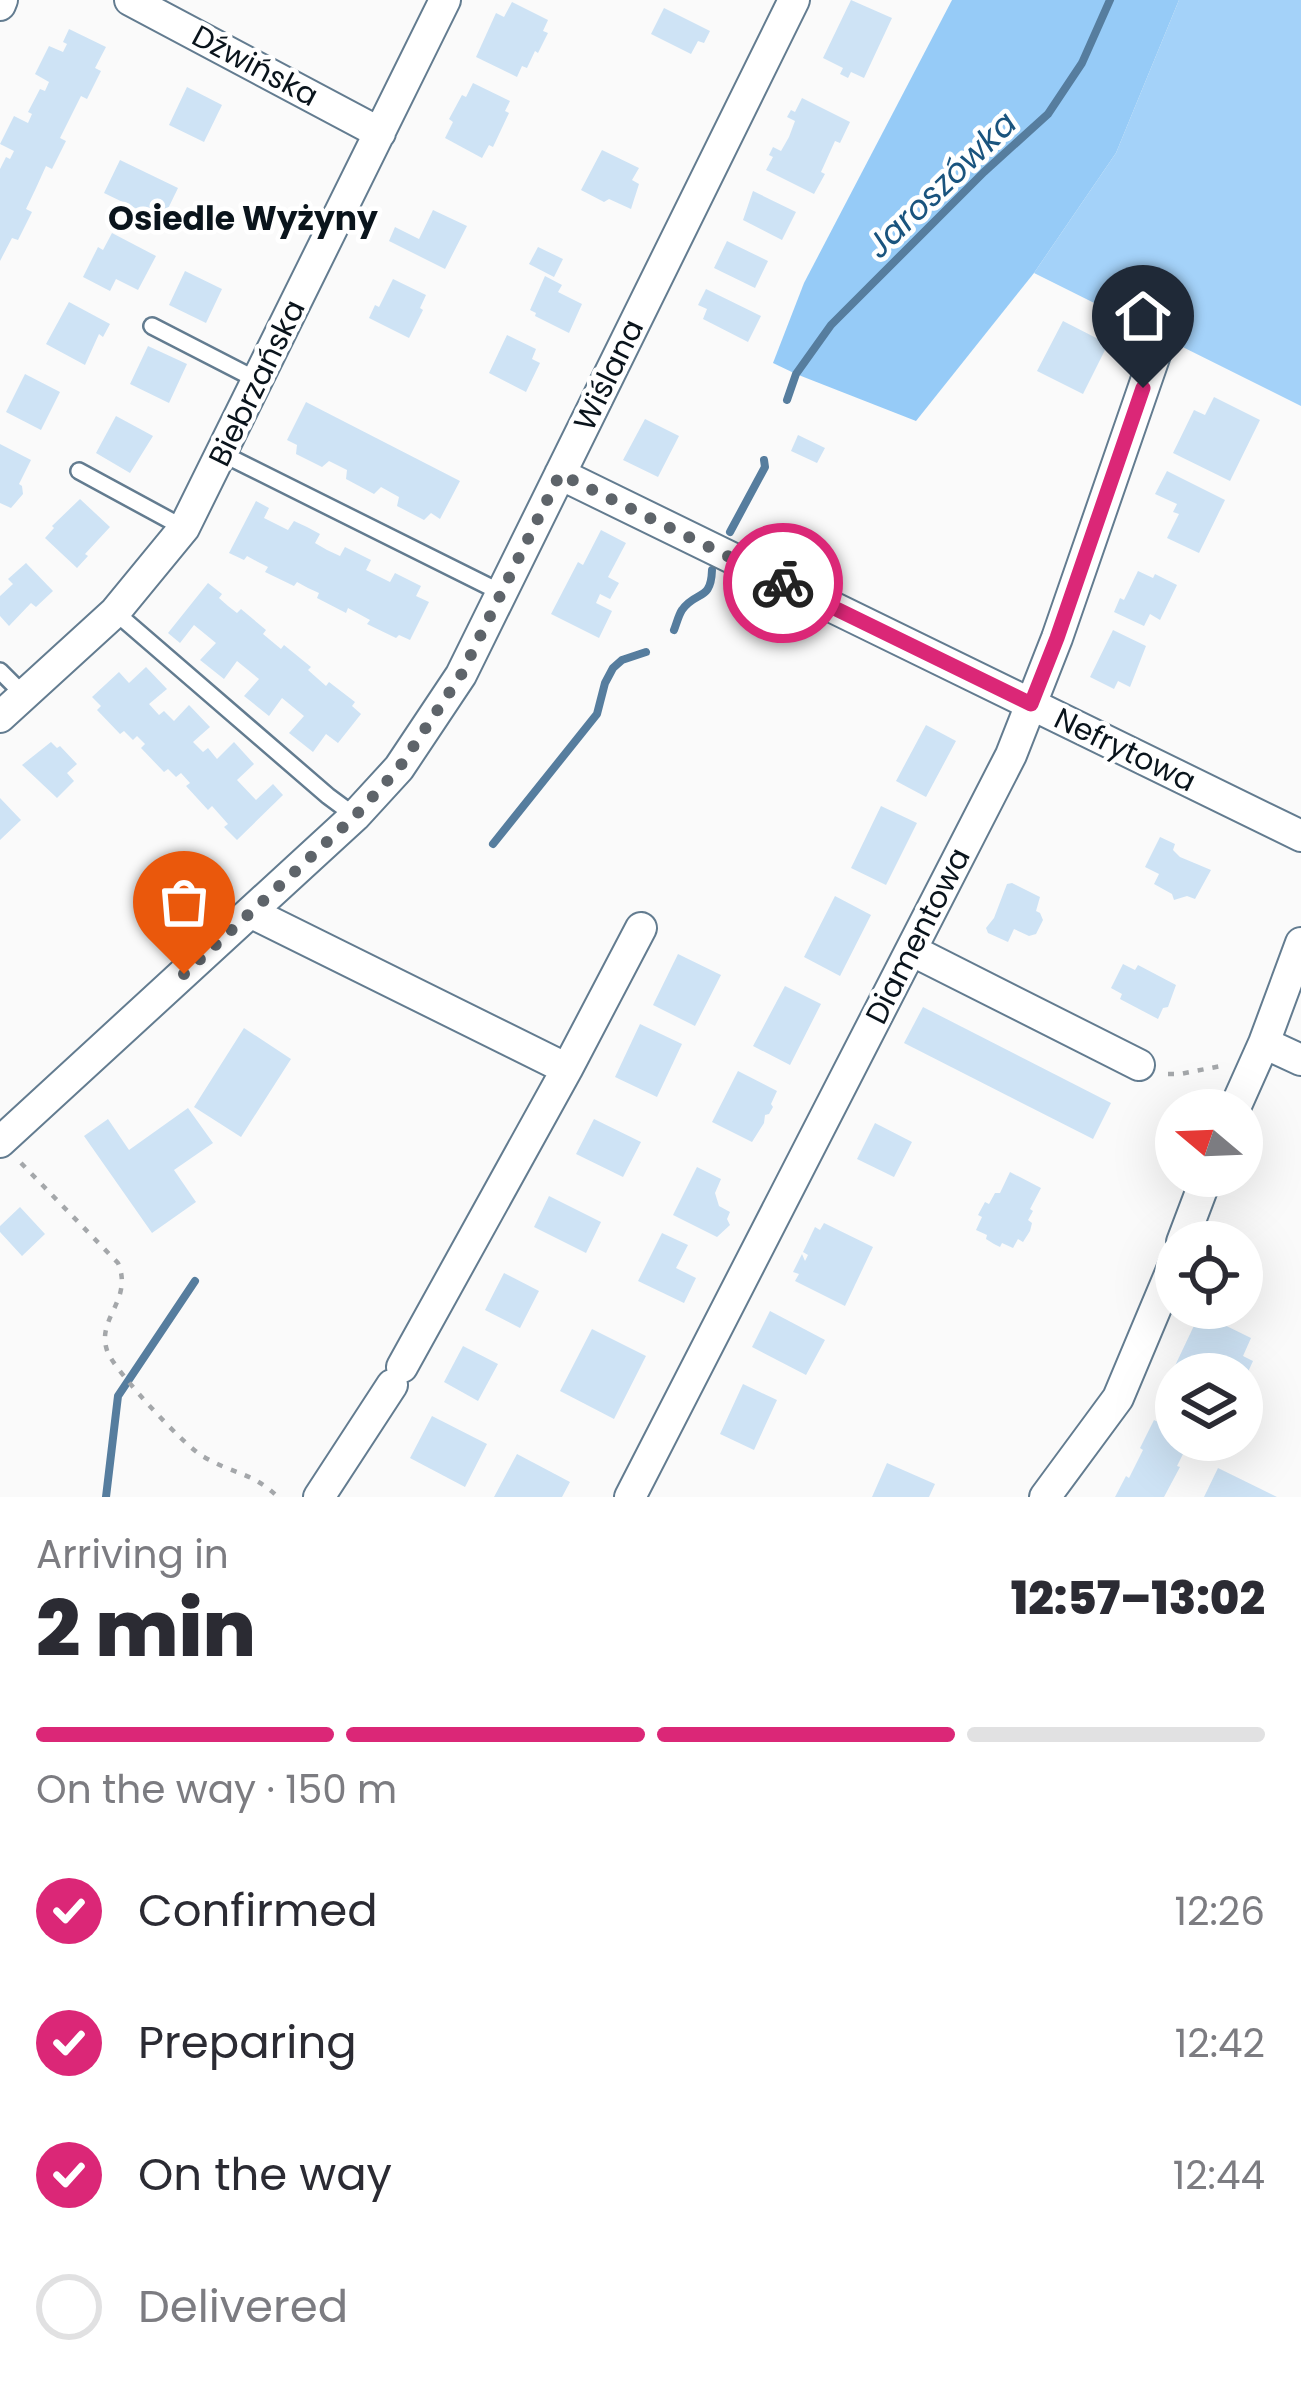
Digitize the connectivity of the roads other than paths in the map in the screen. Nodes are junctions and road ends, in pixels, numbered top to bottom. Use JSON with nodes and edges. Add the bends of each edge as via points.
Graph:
{"nodes":[{"id":1,"x":130,"y":0,"type":"edge"},
{"id":2,"x":445,"y":0,"type":"edge"},
{"id":3,"x":794,"y":0,"type":"edge"},
{"id":4,"x":380,"y":133,"type":"junction"},
{"id":5,"x":152,"y":326,"type":"dead end"},
{"id":6,"x":1156,"y":352,"type":"dead end"},
{"id":7,"x":259,"y":381,"type":"junction"},
{"id":8,"x":223,"y":454,"type":"junction"},
{"id":9,"x":79,"y":471,"type":"dead end"},
{"id":10,"x":560,"y":474,"type":"junction"},
{"id":11,"x":184,"y":527,"type":"junction"},
{"id":12,"x":502,"y":593,"type":"junction"},
{"id":13,"x":115,"y":612,"type":"junction"},
{"id":14,"x":0,"y":671,"type":"edge"},
{"id":15,"x":24,"y":695,"type":"junction"},
{"id":16,"x":1031,"y":704,"type":"junction"},
{"id":17,"x":0,"y":717,"type":"edge"},
{"id":18,"x":355,"y":816,"type":"junction"},
{"id":19,"x":1301,"y":836,"type":"edge"},
{"id":20,"x":251,"y":913,"type":"junction"},
{"id":21,"x":641,"y":928,"type":"dead end"},
{"id":22,"x":1301,"y":943,"type":"edge"},
{"id":23,"x":911,"y":950,"type":"junction"},
{"id":24,"x":1260,"y":1051,"type":"junction"},
{"id":25,"x":1301,"y":1060,"type":"edge"},
{"id":26,"x":1139,"y":1065,"type":"road end"},
{"id":27,"x":567,"y":1069,"type":"junction"},
{"id":28,"x":1243,"y":1089,"type":"edge"},
{"id":29,"x":4,"y":1130,"type":"edge"},
{"id":30,"x":1155,"y":1310,"type":"edge"},
{"id":31,"x":319,"y":1497,"type":"edge"},
{"id":32,"x":630,"y":1497,"type":"edge"},
{"id":33,"x":1045,"y":1497,"type":"edge"}],
"edges":[{"from":1,"to":4,"type":"street","name":"Dźwińska"},
{"from":2,"to":4,"type":"street","name":"Biebrzańska"},
{"from":3,"to":10,"type":"street","name":"Wiślana"},
{"from":4,"to":7,"type":"street","name":"Biebrzańska"},
{"from":5,"to":7,"type":"lane"},
{"from":6,"to":16,"type":"street","name":"Diamentowa"},
{"from":7,"to":8,"type":"street","name":"Biebrzańska"},
{"from":8,"to":11,"type":"street","name":"Biebrzańska"},
{"from":8,"to":12,"type":"lane"},
{"from":9,"to":11,"type":"lane"},
{"from":10,"to":12,"type":"street","name":"Wiślana"},
{"from":10,"to":16,"type":"street","name":"Nefrytowa"},
{"from":11,"to":13,"type":"street","name":"Biebrzańska"},
{"from":12,"to":18,"type":"street","name":"Wiślana","via":[[461,675],[399,768]]},
{"from":13,"to":15,"type":"street","name":"Biebrzańska"},
{"from":13,"to":18,"type":"lane"},
{"from":14,"to":15,"type":"lane"},
{"from":15,"to":17,"type":"street","name":"Biebrzańska"},
{"from":16,"to":19,"type":"street","name":"Nefrytowa"},
{"from":16,"to":23,"type":"street","name":"Diamentowa"},
{"from":18,"to":20,"type":"street","name":"Wiślana"},
{"from":20,"to":27,"type":"street"},
{"from":20,"to":29,"type":"street","name":"Wiślana"},
{"from":21,"to":27,"type":"street"},
{"from":22,"to":24,"type":"street"},
{"from":23,"to":26,"type":"street"},
{"from":23,"to":32,"type":"street","name":"Diamentowa"},
{"from":24,"to":25,"type":"street"},
{"from":24,"to":28,"type":"street"},
{"from":27,"to":31,"type":"street","via":[[397,1376]]},
{"from":30,"to":33,"type":"street","via":[[1118,1398]]}]}
